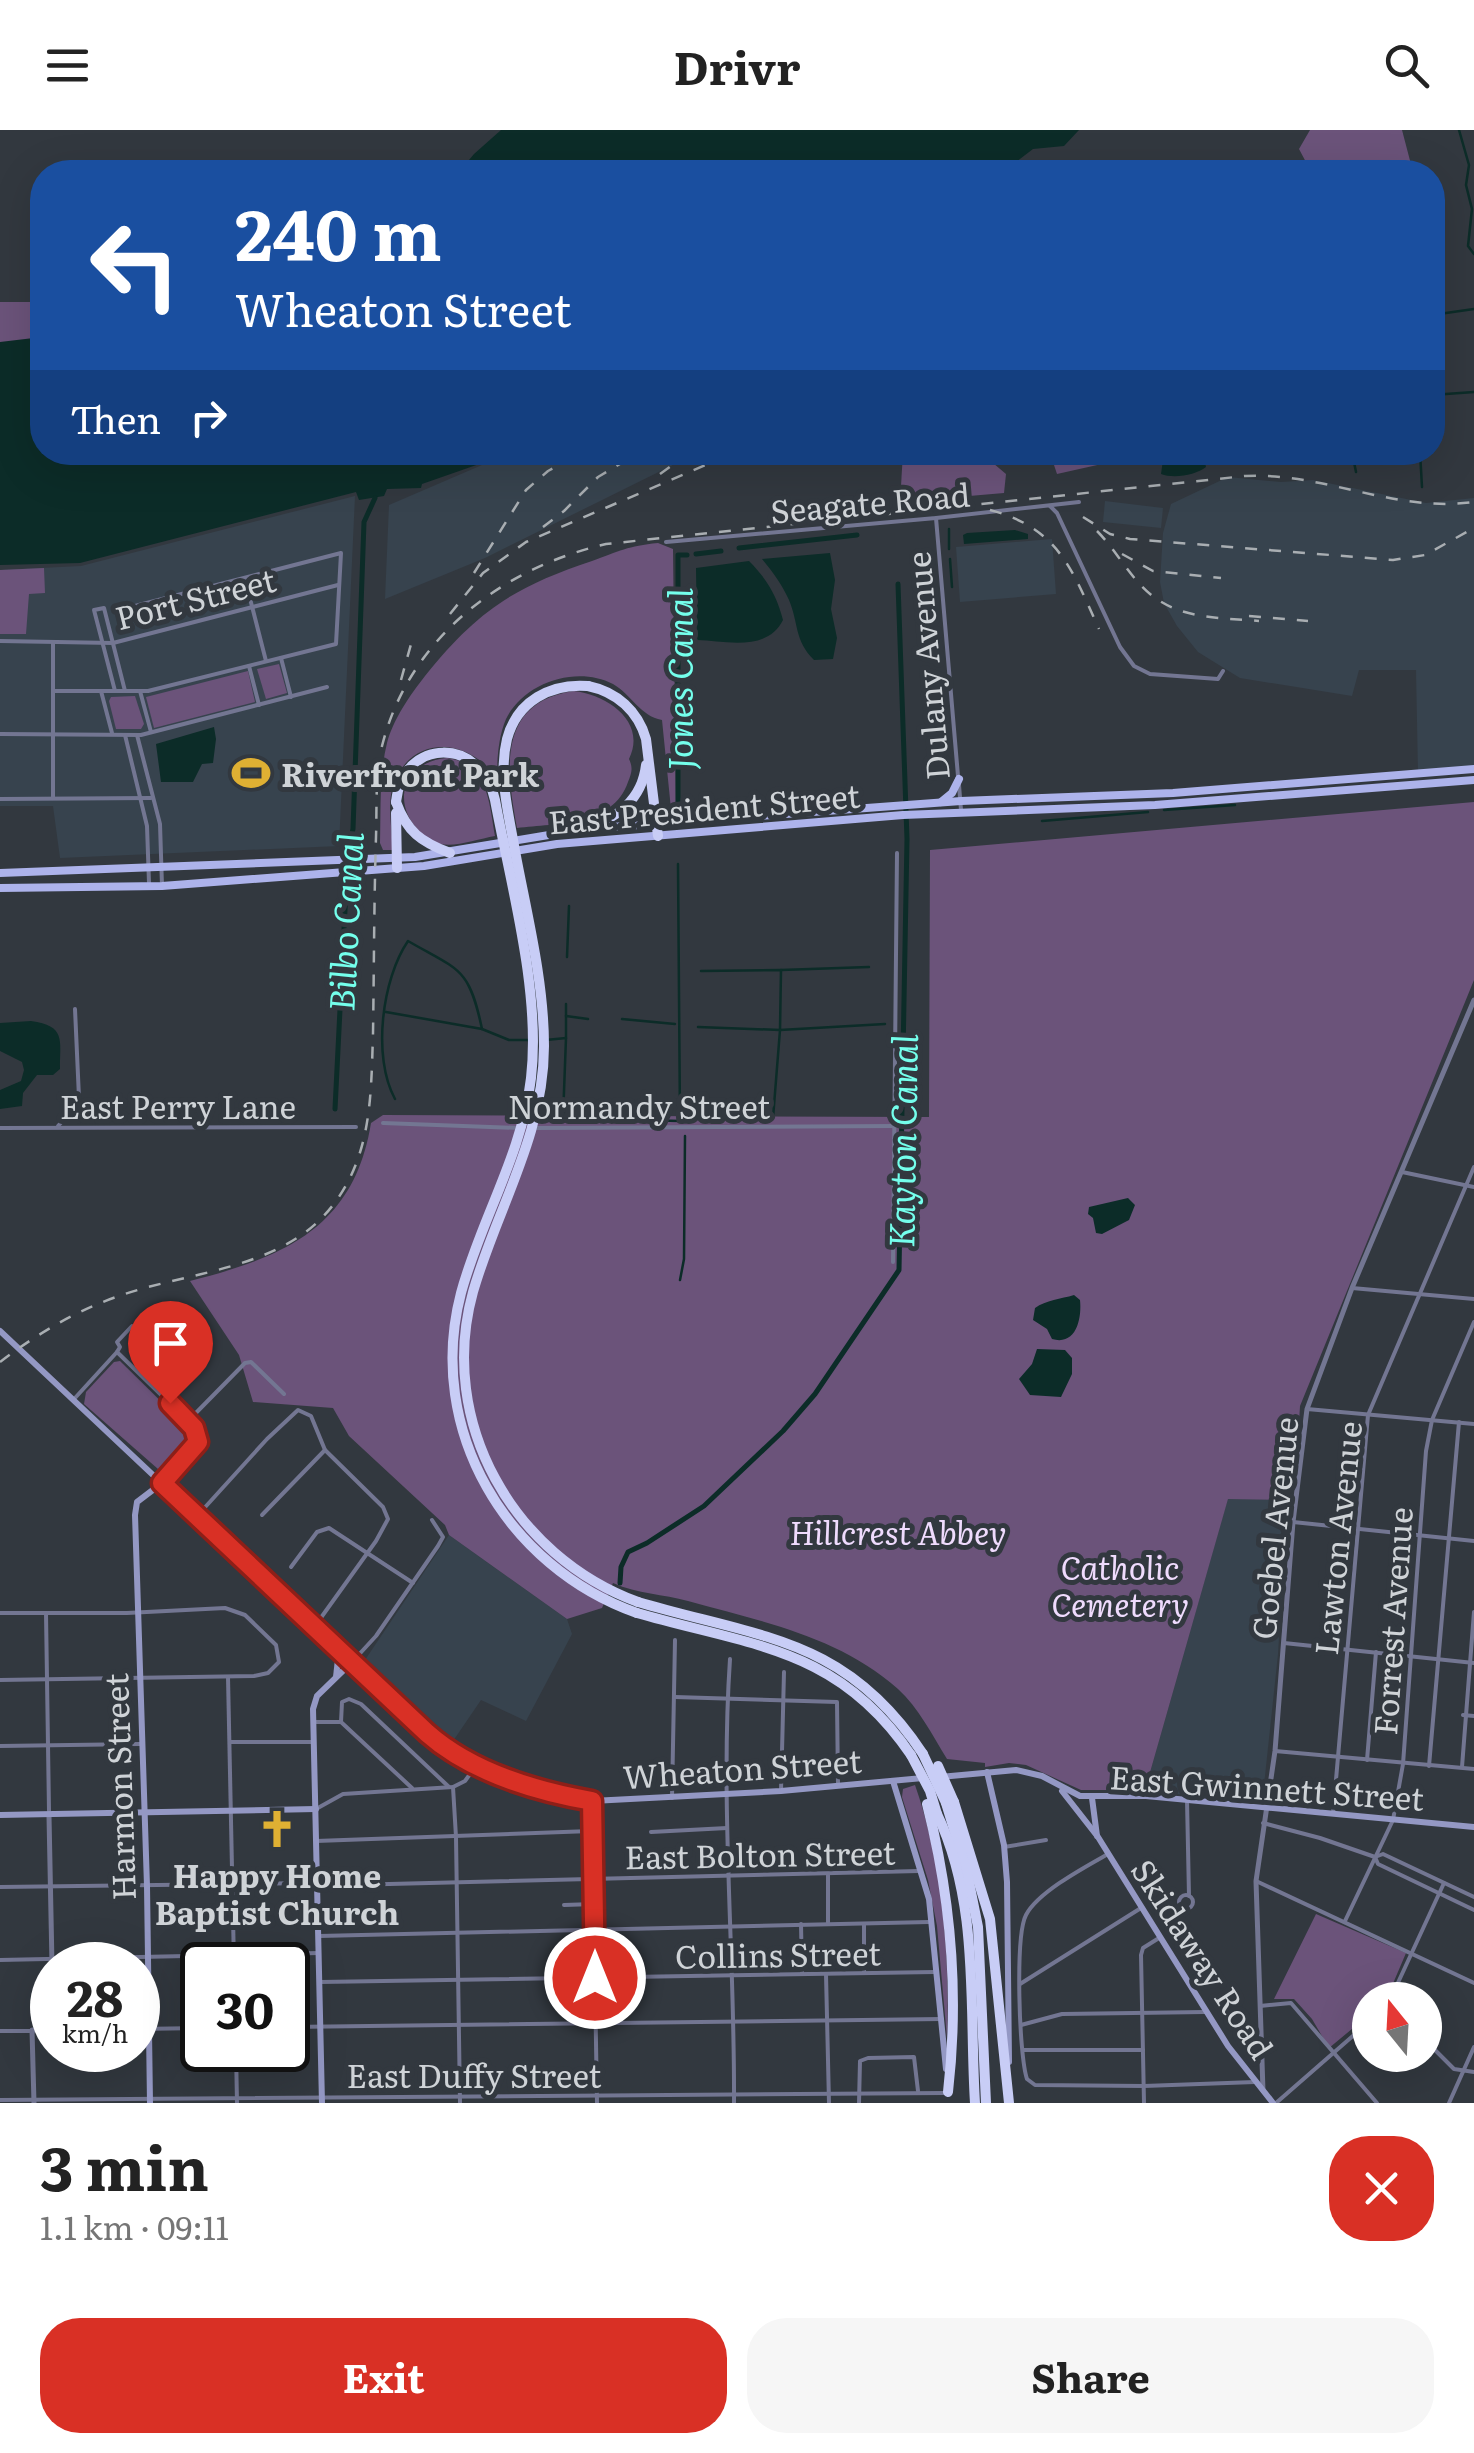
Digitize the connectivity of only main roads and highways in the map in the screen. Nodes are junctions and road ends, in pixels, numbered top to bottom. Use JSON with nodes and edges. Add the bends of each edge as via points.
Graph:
{"nodes":[{"id":1,"x":646,"y":739,"type":"junction"},
{"id":2,"x":1474,"y":768,"type":"edge"},
{"id":3,"x":958,"y":780,"type":"road end"},
{"id":4,"x":1474,"y":780,"type":"edge"},
{"id":5,"x":1080,"y":798,"type":"junction"},
{"id":6,"x":396,"y":802,"type":"junction"},
{"id":7,"x":941,"y":802,"type":"junction"},
{"id":8,"x":961,"y":806,"type":"junction"},
{"id":9,"x":906,"y":810,"type":"junction"},
{"id":10,"x":1038,"y":810,"type":"junction"},
{"id":11,"x":586,"y":829,"type":"junction"},
{"id":12,"x":657,"y":830,"type":"junction"},
{"id":13,"x":450,"y":853,"type":"junction"},
{"id":14,"x":397,"y":862,"type":"junction"},
{"id":15,"x":0,"y":873,"type":"edge"},
{"id":16,"x":0,"y":888,"type":"edge"},
{"id":17,"x":0,"y":1332,"type":"edge"},
{"id":18,"x":162,"y":1483,"type":"junction"},
{"id":19,"x":637,"y":1608,"type":"junction"},
{"id":20,"x":338,"y":1649,"type":"junction"},
{"id":21,"x":352,"y":1661,"type":"junction"},
{"id":22,"x":336,"y":1678,"type":"junction"},
{"id":23,"x":909,"y":1755,"type":"junction"},
{"id":24,"x":988,"y":1772,"type":"junction"},
{"id":25,"x":894,"y":1781,"type":"junction"},
{"id":26,"x":1058,"y":1786,"type":"junction"},
{"id":27,"x":1092,"y":1798,"type":"junction"},
{"id":28,"x":950,"y":1802,"type":"junction"},
{"id":29,"x":316,"y":1808,"type":"junction"},
{"id":30,"x":143,"y":1814,"type":"junction"},
{"id":31,"x":0,"y":1816,"type":"edge"},
{"id":32,"x":1086,"y":1820,"type":"junction"},
{"id":33,"x":1474,"y":1827,"type":"edge"},
{"id":34,"x":1098,"y":1837,"type":"junction"},
{"id":35,"x":949,"y":2098,"type":"edge"},
{"id":36,"x":322,"y":2100,"type":"edge"},
{"id":37,"x":150,"y":2101,"type":"edge"},
{"id":38,"x":975,"y":2103,"type":"edge"},
{"id":39,"x":986,"y":2103,"type":"edge"},
{"id":40,"x":1010,"y":2103,"type":"edge"},
{"id":41,"x":1274,"y":2103,"type":"edge"}],
"edges":[{"from":1,"to":11,"type":"highway","via":[[646,771],[634,799]]},
{"from":1,"to":12,"type":"highway"},
{"from":1,"to":19,"type":"highway","bridge":true,"via":[[625,704],[588,686],[558,688],[532,700],[514,721],[506,747],[504,786],[540,992],[544,1065],[526,1155],[473,1292],[465,1383],[482,1455],[519,1518],[574,1569]]},
{"from":2,"to":5,"type":"main road","name":"East President Street"},
{"from":3,"to":7,"type":"main road"},
{"from":4,"to":10,"type":"main road","name":"East President Street"},
{"from":5,"to":8,"type":"main road","name":"East President Street"},
{"from":5,"to":10,"type":"main road"},
{"from":6,"to":13,"type":"highway","via":[[410,832]]},
{"from":6,"to":14,"type":"highway"},
{"from":6,"to":19,"type":"highway","bridge":true,"via":[[406,773],[431,754],[462,756],[488,776],[532,1012],[524,1117],[458,1308],[454,1384],[466,1441],[499,1510],[537,1554],[583,1588]]},
{"from":7,"to":8,"type":"main road","name":"East President Street"},
{"from":7,"to":9,"type":"main road","name":"East President Street"},
{"from":8,"to":9,"type":"main road","name":"East President Street"},
{"from":8,"to":10,"type":"main road","name":"East President Street"},
{"from":9,"to":12,"type":"main road","name":"East President Street"},
{"from":11,"to":12,"type":"main road","name":"East President Street"},
{"from":11,"to":13,"type":"main road","name":"East President Street"},
{"from":12,"to":14,"type":"main road","name":"East President Street","via":[[445,864]]},
{"from":13,"to":14,"type":"main road","name":"East President Street"},
{"from":14,"to":15,"type":"main road","name":"East President Street","via":[[359,858]]},
{"from":14,"to":16,"type":"main road","name":"East President Street","via":[[162,886]]},
{"from":17,"to":18,"type":"main road","name":"Wheaton Street"},
{"from":18,"to":20,"type":"main road","name":"Wheaton Street"},
{"from":18,"to":30,"type":"main road","name":"Harmon Street","via":[[137,1502]]},
{"from":19,"to":23,"type":"highway","via":[[793,1655],[854,1691]]},
{"from":19,"to":28,"type":"highway","bridge":true,"via":[[781,1639],[861,1682],[903,1717]]},
{"from":20,"to":21,"type":"main road","name":"Wheaton Street"},
{"from":20,"to":22,"type":"main road"},
{"from":21,"to":22,"type":"main road"},
{"from":21,"to":25,"type":"main road","name":"Wheaton Street","via":[[440,1745],[476,1766],[592,1801]]},
{"from":22,"to":29,"type":"main road","via":[[313,1709]]},
{"from":23,"to":35,"type":"highway","bridge":true,"via":[[927,1804],[949,1919]]},
{"from":23,"to":38,"type":"highway","bridge":true,"via":[[930,1791],[956,1875],[969,1946]]},
{"from":24,"to":25,"type":"main road","name":"Wheaton Street"},
{"from":24,"to":26,"type":"main road","name":"Wheaton Street","via":[[1030,1772]]},
{"from":24,"to":40,"type":"main road","via":[[1004,1847]]},
{"from":25,"to":35,"type":"main road","via":[[933,1922]]},
{"from":26,"to":27,"type":"main road","name":"East Gwinnett Street"},
{"from":26,"to":32,"type":"main road","name":"Skidaway Road"},
{"from":27,"to":32,"type":"main road"},
{"from":27,"to":33,"type":"main road","name":"East Gwinnett Street","via":[[1146,1796]]},
{"from":27,"to":34,"type":"main road","name":"Skidaway Road"},
{"from":28,"to":39,"type":"highway","via":[[980,1945]]},
{"from":28,"to":40,"type":"highway","via":[[990,1920]]},
{"from":29,"to":30,"type":"main road"},
{"from":29,"to":36,"type":"main road"},
{"from":30,"to":31,"type":"main road"},
{"from":30,"to":37,"type":"main road","name":"Harmon Street"},
{"from":32,"to":34,"type":"main road","name":"Skidaway Road"},
{"from":34,"to":41,"type":"main road","name":"Skidaway Road","via":[[1206,2012]]}]}
